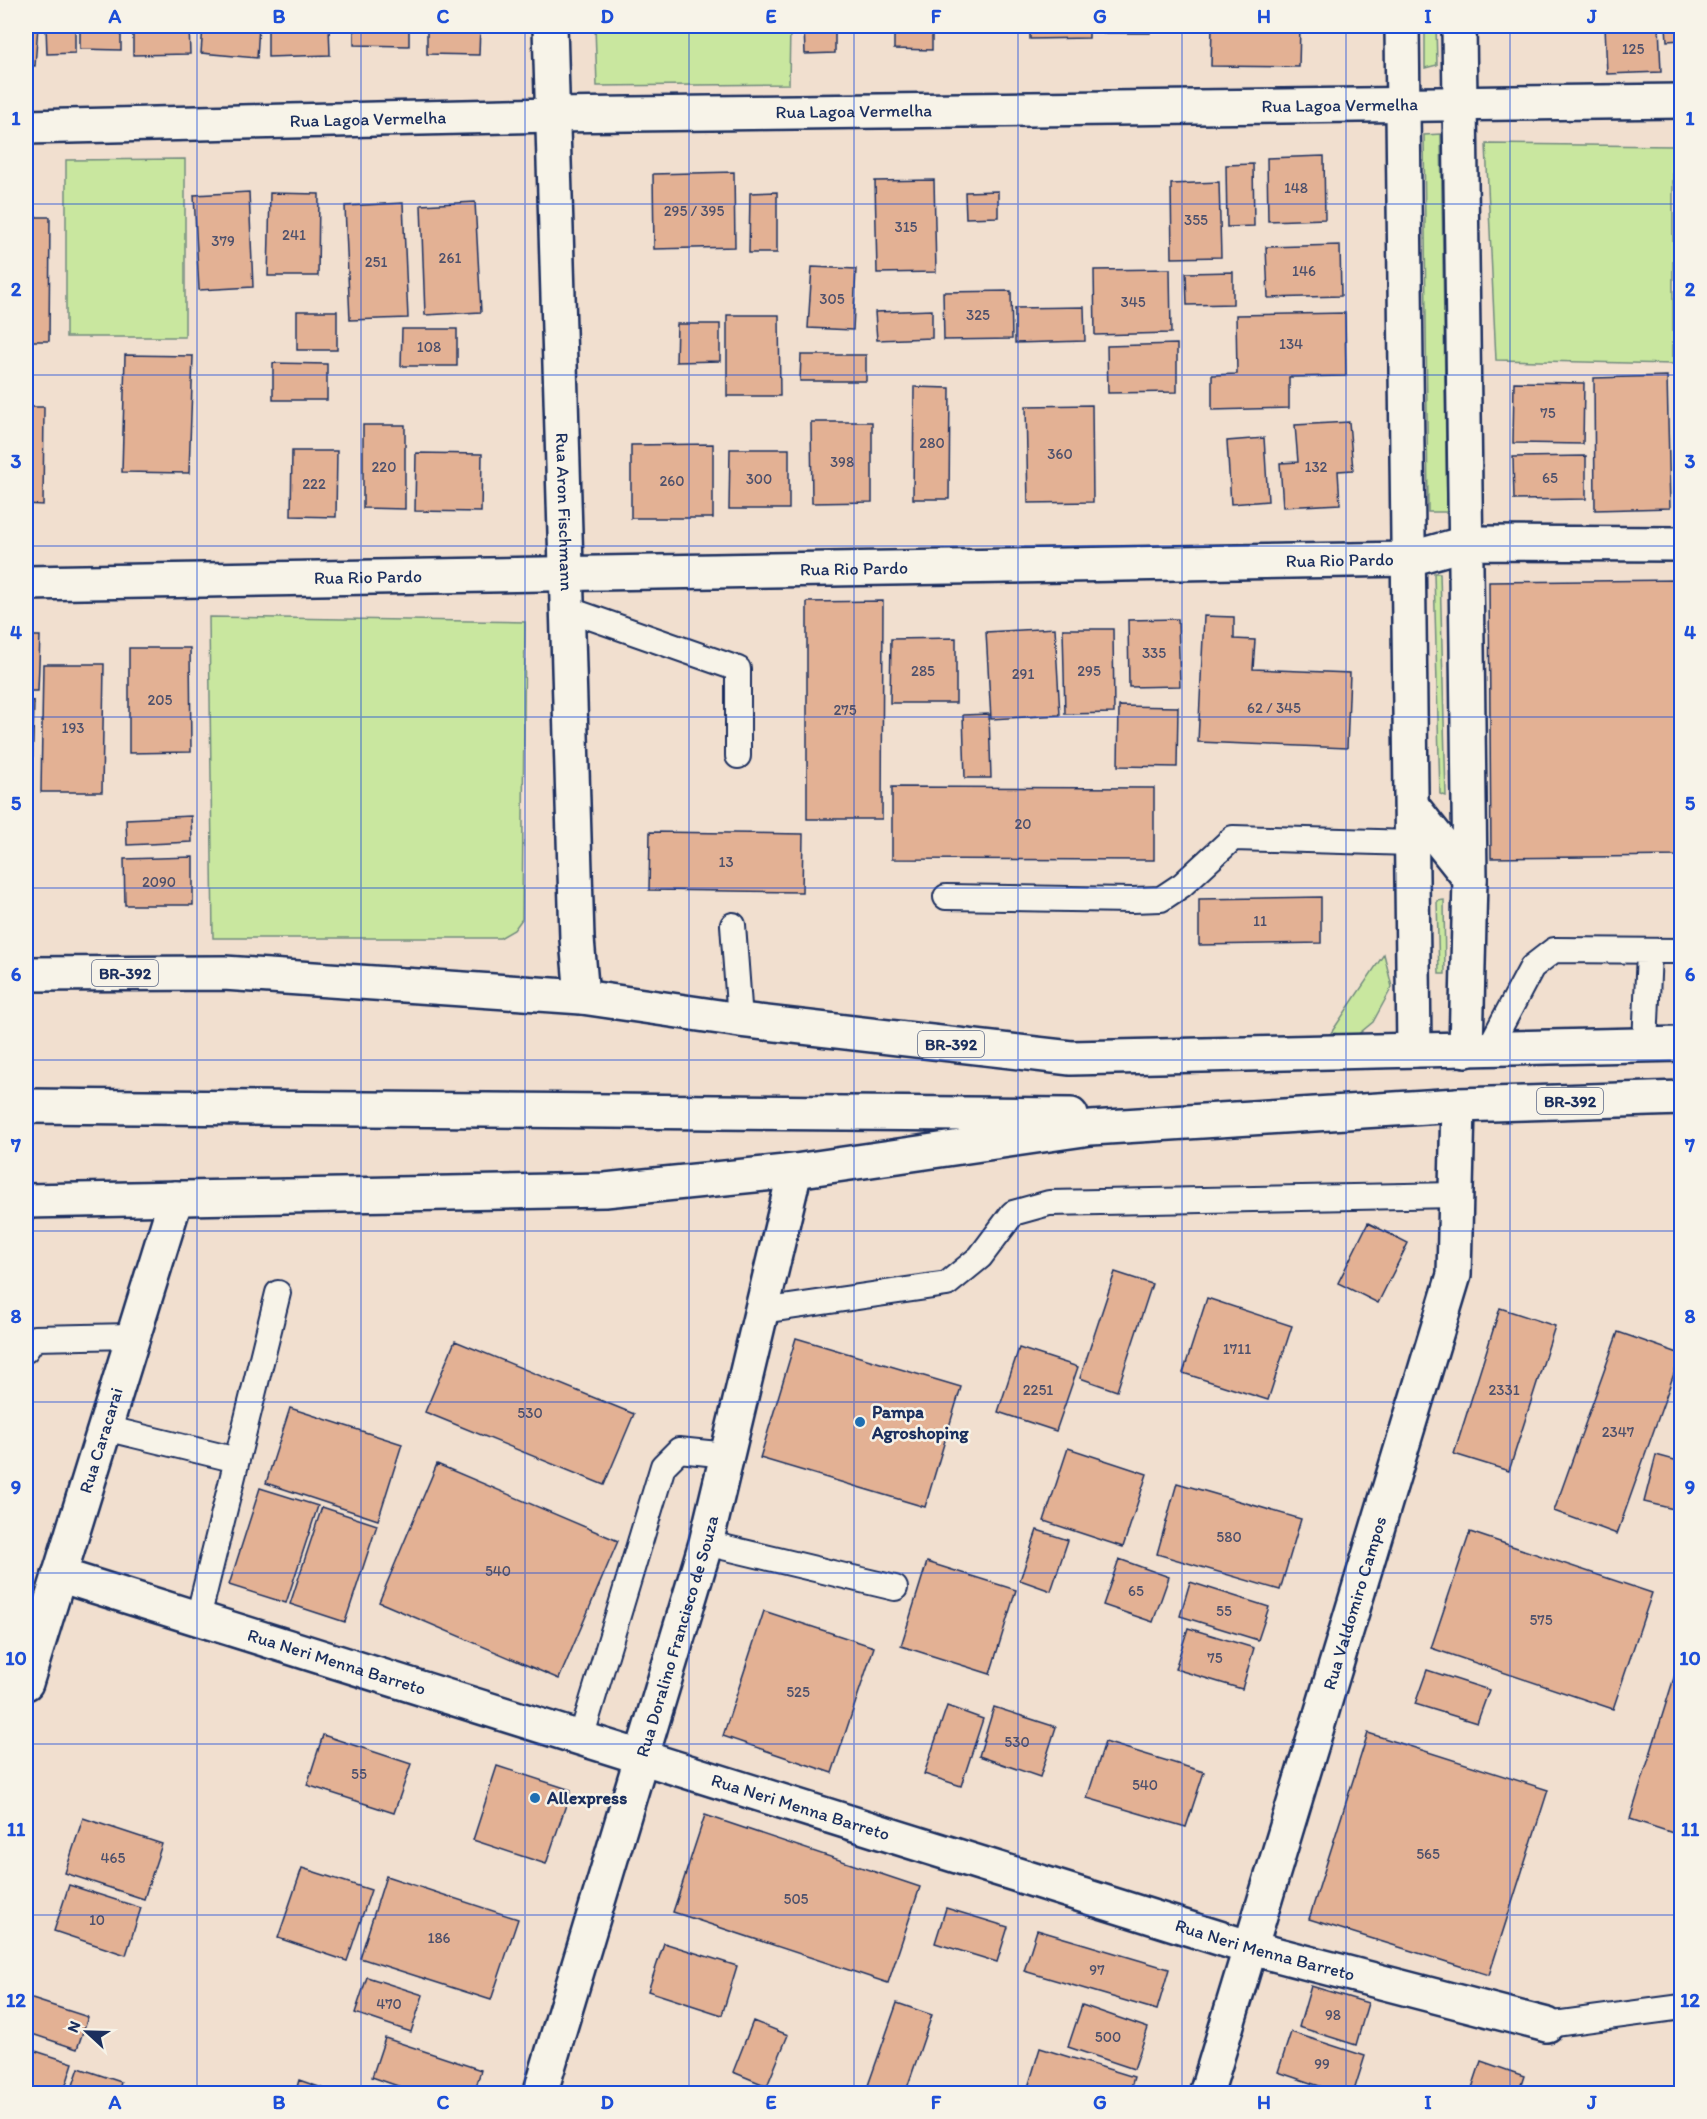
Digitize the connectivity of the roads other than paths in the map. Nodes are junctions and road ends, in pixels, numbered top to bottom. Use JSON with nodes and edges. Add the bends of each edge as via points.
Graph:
{"nodes":[{"id":1,"x":550,"y":26,"type":"edge"},
{"id":2,"x":1402,"y":26,"type":"edge"},
{"id":3,"x":1459,"y":26,"type":"edge"},
{"id":4,"x":1682,"y":101,"type":"edge"},
{"id":5,"x":1403,"y":104,"type":"junction"},
{"id":6,"x":1460,"y":104,"type":"junction"},
{"id":7,"x":551,"y":115,"type":"junction"},
{"id":8,"x":26,"y":127,"type":"edge"},
{"id":9,"x":1466,"y":543,"type":"junction"},
{"id":10,"x":1682,"y":544,"type":"edge"},
{"id":11,"x":1409,"y":560,"type":"junction"},
{"id":12,"x":566,"y":574,"type":"junction"},
{"id":13,"x":26,"y":583,"type":"edge"},
{"id":14,"x":567,"y":609,"type":"junction"},
{"id":15,"x":738,"y":756,"type":"dead end"},
{"id":16,"x":1412,"y":806,"type":"junction"},
{"id":17,"x":1412,"y":843,"type":"junction"},
{"id":18,"x":1470,"y":879,"type":"junction"},
{"id":19,"x":946,"y":897,"type":"dead end"},
{"id":20,"x":733,"y":925,"type":"dead end"},
{"id":21,"x":1682,"y":951,"type":"edge"},
{"id":22,"x":1649,"y":952,"type":"junction"},
{"id":23,"x":26,"y":974,"type":"edge"},
{"id":24,"x":582,"y":997,"type":"junction"},
{"id":25,"x":740,"y":1020,"type":"junction"},
{"id":26,"x":1682,"y":1044,"type":"edge"},
{"id":27,"x":1645,"y":1045,"type":"junction"},
{"id":28,"x":1414,"y":1050,"type":"junction"},
{"id":29,"x":1477,"y":1050,"type":"junction"},
{"id":30,"x":1682,"y":1098,"type":"edge"},
{"id":31,"x":1458,"y":1105,"type":"junction"},
{"id":32,"x":26,"y":1106,"type":"edge"},
{"id":33,"x":1279,"y":1116,"type":"junction"},
{"id":34,"x":795,"y":1171,"type":"junction"},
{"id":35,"x":1456,"y":1195,"type":"junction"},
{"id":36,"x":176,"y":1198,"type":"junction"},
{"id":37,"x":26,"y":1201,"type":"edge"},
{"id":38,"x":278,"y":1293,"type":"dead end"},
{"id":39,"x":762,"y":1311,"type":"junction"},
{"id":40,"x":133,"y":1336,"type":"junction"},
{"id":41,"x":28,"y":1342,"type":"edge"},
{"id":42,"x":105,"y":1428,"type":"junction"},
{"id":43,"x":727,"y":1455,"type":"junction"},
{"id":44,"x":237,"y":1460,"type":"junction"},
{"id":45,"x":706,"y":1543,"type":"junction"},
{"id":46,"x":59,"y":1575,"type":"junction"},
{"id":47,"x":895,"y":1588,"type":"dead end"},
{"id":48,"x":198,"y":1618,"type":"junction"},
{"id":49,"x":26,"y":1683,"type":"edge"},
{"id":50,"x":581,"y":1738,"type":"junction"},
{"id":51,"x":642,"y":1757,"type":"junction"},
{"id":52,"x":1251,"y":1948,"type":"junction"},
{"id":53,"x":1682,"y":2007,"type":"edge"},
{"id":54,"x":1547,"y":2025,"type":"joint"},
{"id":55,"x":540,"y":2094,"type":"edge"},
{"id":56,"x":1206,"y":2094,"type":"edge"}],
"edges":[{"from":1,"to":7,"type":"main road","name":"Rua Aron Fischmann"},
{"from":2,"to":5,"type":"main road"},
{"from":3,"to":6,"type":"main road"},
{"from":4,"to":6,"type":"main road","name":"Rua Lagoa Vermelha"},
{"from":5,"to":6,"type":"main road","name":"Rua Lagoa Vermelha"},
{"from":5,"to":7,"type":"main road","name":"Rua Lagoa Vermelha"},
{"from":5,"to":11,"type":"main road"},
{"from":6,"to":9,"type":"main road"},
{"from":7,"to":8,"type":"main road","name":"Rua Lagoa Vermelha"},
{"from":7,"to":12,"type":"main road","name":"Rua Aron Fischmann"},
{"from":9,"to":10,"type":"main road","name":"Rua Rio Pardo"},
{"from":9,"to":11,"type":"main road","name":"Rua Rio Pardo"},
{"from":9,"to":18,"type":"main road"},
{"from":11,"to":12,"type":"main road","name":"Rua Rio Pardo"},
{"from":11,"to":16,"type":"main road"},
{"from":12,"to":13,"type":"main road","name":"Rua Rio Pardo"},
{"from":12,"to":14,"type":"main road","name":"Rua Aron Fischmann"},
{"from":14,"to":15,"type":"lane","via":[[738,669]]},
{"from":14,"to":24,"type":"main road","name":"Rua Aron Fischmann"},
{"from":16,"to":17,"type":"main road"},
{"from":16,"to":18,"type":"main road"},
{"from":17,"to":19,"type":"lane","via":[[1233,838],[1161,899]]},
{"from":17,"to":28,"type":"main road"},
{"from":18,"to":29,"type":"main road"},
{"from":20,"to":25,"type":"lane"},
{"from":21,"to":22,"type":"lane"},
{"from":22,"to":27,"type":"lane"},
{"from":22,"to":29,"type":"lane","via":[[1554,950],[1532,967]]},
{"from":23,"to":24,"type":"main road","number":"BR-392","via":[[224,973]]},
{"from":24,"to":25,"type":"main road","number":"BR-392"},
{"from":25,"to":28,"type":"main road","number":"BR-392","via":[[1071,1058]]},
{"from":26,"to":27,"type":"main road","number":"BR-392"},
{"from":27,"to":29,"type":"main road","number":"BR-392"},
{"from":28,"to":29,"type":"main road","number":"BR-392"},
{"from":30,"to":31,"type":"main road","number":"BR-392"},
{"from":31,"to":33,"type":"main road","number":"BR-392"},
{"from":31,"to":35,"type":"main road","name":"Rua Valdomiro Campos"},
{"from":32,"to":33,"type":"main road","number":"BR-392"},
{"from":33,"to":34,"type":"main road","number":"BR-392","via":[[1091,1128]]},
{"from":34,"to":36,"type":"main road","number":"BR-392","via":[[605,1190]]},
{"from":34,"to":39,"type":"main road","name":"Rua Doralino Francisco de Souza"},
{"from":35,"to":39,"type":"lane","via":[[1049,1203],[1013,1213],[980,1257],[947,1284]]},
{"from":35,"to":52,"type":"main road","name":"Rua Valdomiro Campos","via":[[1454,1275]]},
{"from":36,"to":37,"type":"main road","number":"BR-392"},
{"from":36,"to":40,"type":"main road","name":"Rua Caracarai"},
{"from":38,"to":44,"type":"lane"},
{"from":39,"to":43,"type":"main road","name":"Rua Doralino Francisco de Souza"},
{"from":40,"to":41,"type":"lane"},
{"from":40,"to":42,"type":"main road","name":"Rua Caracarai"},
{"from":42,"to":44,"type":"lane"},
{"from":42,"to":46,"type":"main road","name":"Rua Caracarai"},
{"from":43,"to":45,"type":"main road","name":"Rua Doralino Francisco de Souza"},
{"from":43,"to":50,"type":"lane","via":[[680,1450],[663,1466]]},
{"from":44,"to":48,"type":"lane"},
{"from":45,"to":47,"type":"lane"},
{"from":45,"to":51,"type":"main road","name":"Rua Doralino Francisco de Souza"},
{"from":46,"to":48,"type":"main road","name":"Rua Neri Menna Barreto"},
{"from":46,"to":49,"type":"main road","name":"Rua Caracarai"},
{"from":48,"to":50,"type":"main road","name":"Rua Neri Menna Barreto"},
{"from":50,"to":51,"type":"main road","name":"Rua Neri Menna Barreto"},
{"from":51,"to":52,"type":"main road","name":"Rua Neri Menna Barreto"},
{"from":51,"to":55,"type":"main road","name":"Rua Doralino Francisco de Souza"},
{"from":52,"to":54,"type":"main road","name":"Rua Neri Menna Barreto"},
{"from":52,"to":56,"type":"main road","name":"Rua Valdomiro Campos"},
{"from":53,"to":54,"type":"lane"}]}
